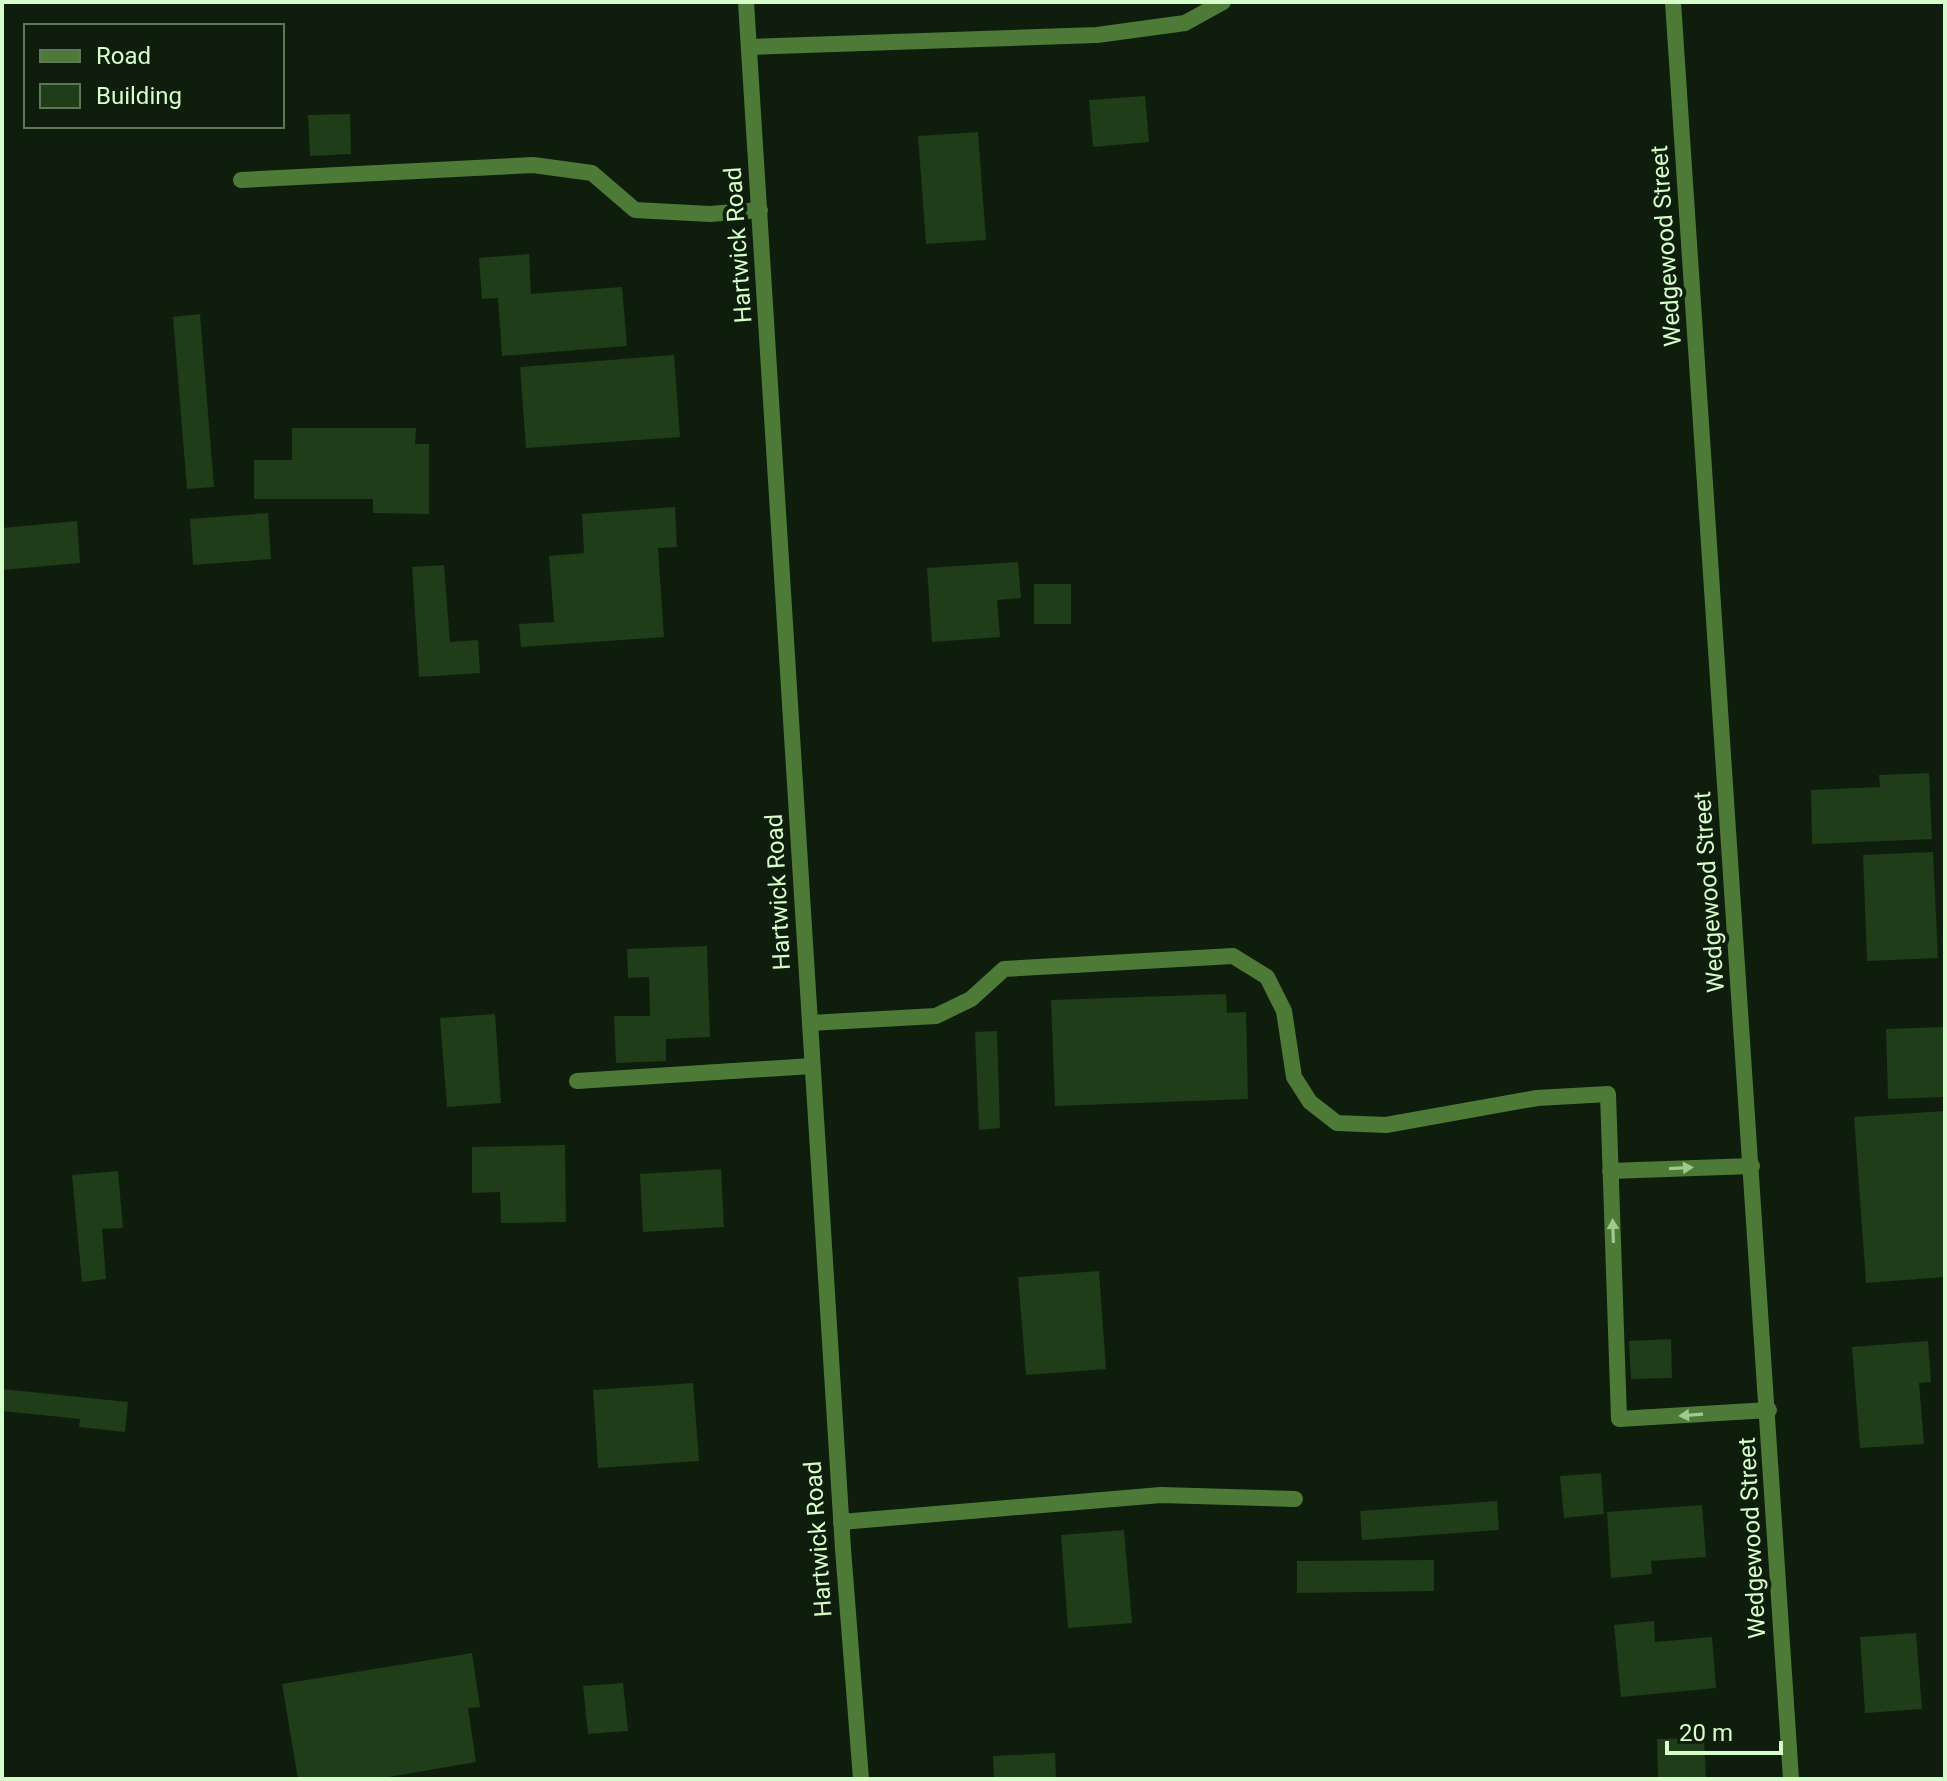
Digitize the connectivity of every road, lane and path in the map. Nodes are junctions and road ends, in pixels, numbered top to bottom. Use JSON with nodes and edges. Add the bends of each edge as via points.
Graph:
{"nodes":[{"id":1,"x":746,"y":2,"type":"edge"},
{"id":2,"x":1223,"y":2,"type":"edge"},
{"id":3,"x":1673,"y":2,"type":"edge"},
{"id":4,"x":749,"y":47,"type":"junction"},
{"id":5,"x":241,"y":180,"type":"dead end"},
{"id":6,"x":760,"y":210,"type":"junction"},
{"id":7,"x":810,"y":1023,"type":"junction"},
{"id":8,"x":812,"y":1066,"type":"junction"},
{"id":9,"x":577,"y":1081,"type":"dead end"},
{"id":10,"x":1752,"y":1166,"type":"junction"},
{"id":11,"x":1610,"y":1171,"type":"junction"},
{"id":12,"x":1769,"y":1410,"type":"junction"},
{"id":13,"x":1295,"y":1499,"type":"dead end"},
{"id":14,"x":841,"y":1522,"type":"junction"},
{"id":15,"x":861,"y":1779,"type":"edge"},
{"id":16,"x":1791,"y":1779,"type":"edge"}],
"edges":[{"from":1,"to":4,"type":"street","name":"Hartwick Road"},
{"from":2,"to":4,"type":"street","via":[[1185,23],[1097,35]]},
{"from":3,"to":10,"type":"street","name":"Wedgewood Street"},
{"from":4,"to":6,"type":"street","name":"Hartwick Road"},
{"from":5,"to":6,"type":"street","via":[[533,165],[592,173],[635,210]]},
{"from":6,"to":7,"type":"street","name":"Hartwick Road"},
{"from":7,"to":8,"type":"street","name":"Hartwick Road"},
{"from":7,"to":11,"type":"street","via":[[936,1016],[971,999],[1004,969],[1233,956],[1267,977],[1284,1011],[1294,1077],[1310,1102],[1337,1123],[1386,1125],[1537,1098],[1608,1094]]},
{"from":8,"to":9,"type":"street"},
{"from":8,"to":14,"type":"street","name":"Hartwick Road"},
{"from":11,"to":10,"type":"street","one_way":true},
{"from":10,"to":12,"type":"street","name":"Wedgewood Street"},
{"from":12,"to":11,"type":"street","one_way":true,"via":[[1619,1419]]},
{"from":12,"to":16,"type":"street","name":"Wedgewood Street"},
{"from":13,"to":14,"type":"street","via":[[1161,1495]]},
{"from":14,"to":15,"type":"street","name":"Hartwick Road"}]}
